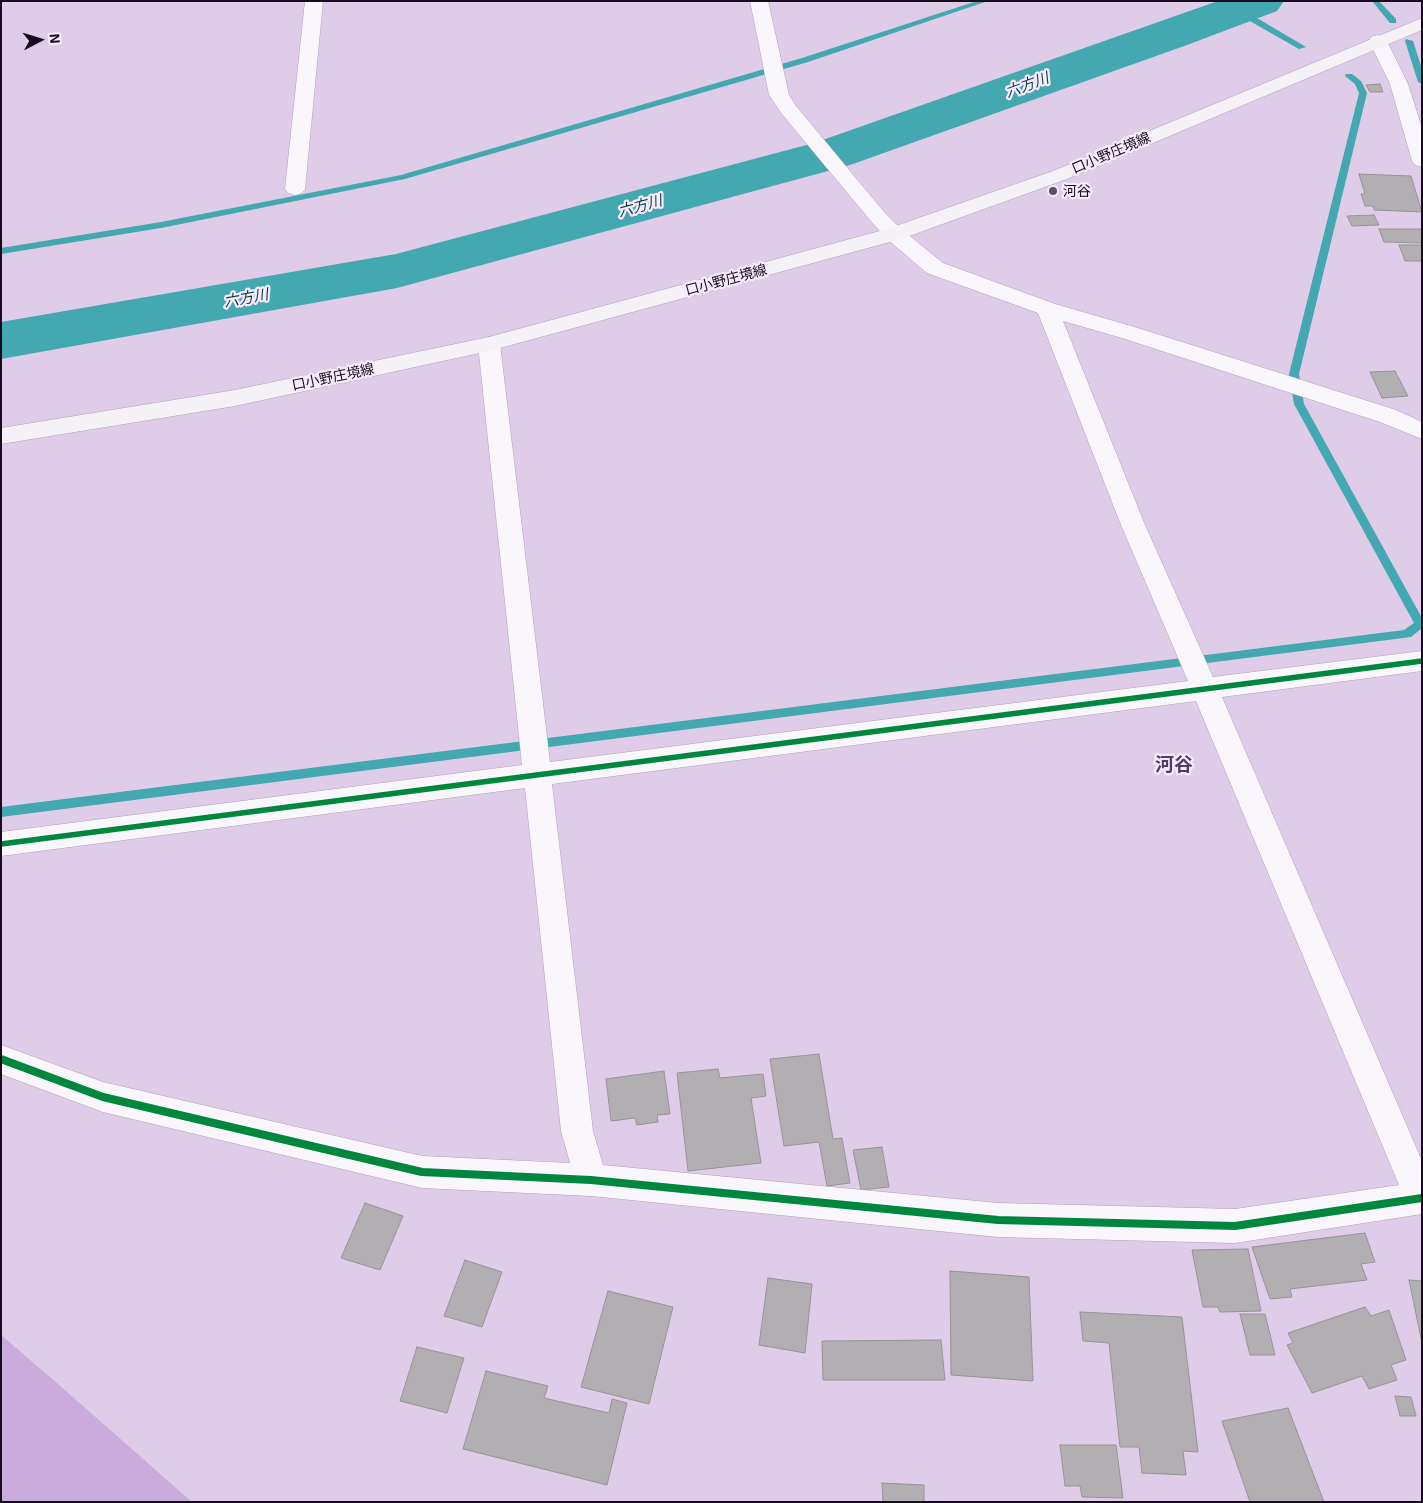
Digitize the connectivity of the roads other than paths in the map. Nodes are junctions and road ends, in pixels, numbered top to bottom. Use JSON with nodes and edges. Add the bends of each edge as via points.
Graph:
{"nodes":[{"id":1,"x":314,"y":1,"type":"edge"},
{"id":2,"x":759,"y":1,"type":"edge"},
{"id":3,"x":1422,"y":23,"type":"edge"},
{"id":4,"x":1378,"y":41,"type":"junction"},
{"id":5,"x":1422,"y":161,"type":"edge"},
{"id":6,"x":295,"y":189,"type":"dead end"},
{"id":7,"x":894,"y":234,"type":"junction"},
{"id":8,"x":1047,"y":308,"type":"junction"},
{"id":9,"x":489,"y":344,"type":"junction"},
{"id":10,"x":1422,"y":431,"type":"edge"},
{"id":11,"x":1,"y":436,"type":"edge"},
{"id":12,"x":1422,"y":661,"type":"edge"},
{"id":13,"x":1205,"y":689,"type":"junction"},
{"id":14,"x":538,"y":775,"type":"junction"},
{"id":15,"x":1,"y":844,"type":"edge"},
{"id":16,"x":1,"y":1059,"type":"edge"},
{"id":17,"x":591,"y":1180,"type":"junction"},
{"id":18,"x":1421,"y":1198,"type":"edge"}],
"edges":[{"from":1,"to":6,"type":"street"},
{"from":2,"to":7,"type":"street","via":[[779,95]]},
{"from":3,"to":4,"type":"main road","name":"口小野庄境線"},
{"from":4,"to":5,"type":"street","via":[[1399,84]]},
{"from":4,"to":7,"type":"main road","name":"口小野庄境線","via":[[1060,175]]},
{"from":7,"to":8,"type":"street","via":[[935,268]]},
{"from":7,"to":9,"type":"main road","name":"口小野庄境線"},
{"from":8,"to":10,"type":"street","via":[[1388,416]]},
{"from":8,"to":13,"type":"street","via":[[1126,509]]},
{"from":9,"to":11,"type":"main road","name":"口小野庄境線","via":[[235,398]]},
{"from":9,"to":14,"type":"street"},
{"from":12,"to":13,"type":"street"},
{"from":13,"to":14,"type":"street"},
{"from":13,"to":18,"type":"street"},
{"from":14,"to":15,"type":"street"},
{"from":14,"to":17,"type":"street","via":[[577,1131]]},
{"from":16,"to":17,"type":"street","via":[[103,1097],[422,1172]]},
{"from":17,"to":18,"type":"street","via":[[998,1220],[1235,1226]]}]}
